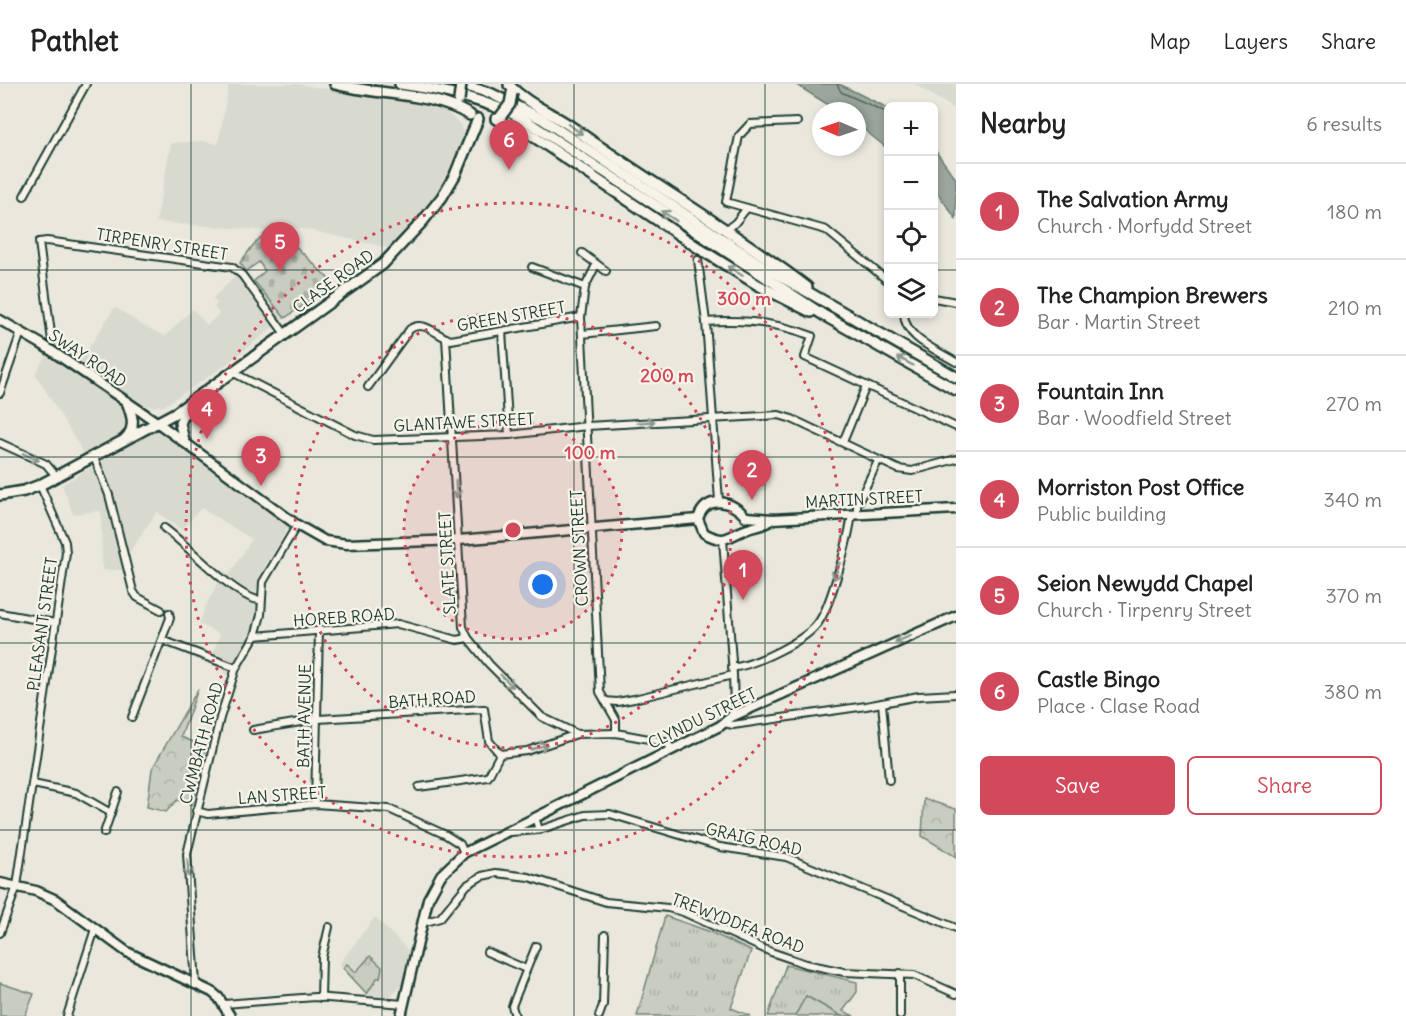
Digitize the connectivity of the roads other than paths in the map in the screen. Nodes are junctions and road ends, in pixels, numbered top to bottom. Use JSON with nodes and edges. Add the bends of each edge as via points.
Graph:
{"nodes":[{"id":1,"x":86,"y":84,"type":"edge"},
{"id":2,"x":334,"y":84,"type":"edge"},
{"id":3,"x":400,"y":84,"type":"edge"},
{"id":4,"x":460,"y":84,"type":"edge"},
{"id":5,"x":510,"y":87,"type":"edge"},
{"id":6,"x":474,"y":117,"type":"junction"},
{"id":7,"x":499,"y":118,"type":"junction"},
{"id":8,"x":797,"y":122,"type":"dead end"},
{"id":9,"x":24,"y":196,"type":"dead end"},
{"id":10,"x":747,"y":208,"type":"junction"},
{"id":11,"x":727,"y":229,"type":"junction"},
{"id":12,"x":582,"y":253,"type":"dead end"},
{"id":13,"x":698,"y":260,"type":"dead end"},
{"id":14,"x":596,"y":265,"type":"junction"},
{"id":15,"x":532,"y":267,"type":"dead end"},
{"id":16,"x":606,"y":272,"type":"dead end"},
{"id":17,"x":884,"y":278,"type":"edge"},
{"id":18,"x":585,"y":287,"type":"junction"},
{"id":19,"x":938,"y":299,"type":"edge"},
{"id":20,"x":956,"y":302,"type":"edge"},
{"id":21,"x":834,"y":308,"type":"junction"},
{"id":22,"x":825,"y":316,"type":"junction"},
{"id":23,"x":581,"y":317,"type":"junction"},
{"id":24,"x":904,"y":318,"type":"edge"},
{"id":25,"x":0,"y":320,"type":"edge"},
{"id":26,"x":706,"y":322,"type":"junction"},
{"id":27,"x":656,"y":326,"type":"dead end"},
{"id":28,"x":502,"y":331,"type":"junction"},
{"id":29,"x":21,"y":332,"type":"junction"},
{"id":30,"x":285,"y":334,"type":"junction"},
{"id":31,"x":582,"y":334,"type":"junction"},
{"id":32,"x":446,"y":338,"type":"junction"},
{"id":33,"x":52,"y":341,"type":"dead end"},
{"id":34,"x":956,"y":362,"type":"edge"},
{"id":35,"x":232,"y":372,"type":"junction"},
{"id":36,"x":956,"y":377,"type":"edge"},
{"id":37,"x":866,"y":386,"type":"junction"},
{"id":38,"x":368,"y":387,"type":"dead end"},
{"id":39,"x":956,"y":390,"type":"edge"},
{"id":40,"x":0,"y":393,"type":"edge"},
{"id":41,"x":127,"y":402,"type":"junction"},
{"id":42,"x":191,"y":402,"type":"junction"},
{"id":43,"x":713,"y":417,"type":"junction"},
{"id":44,"x":158,"y":423,"type":"junction"},
{"id":45,"x":587,"y":426,"type":"junction"},
{"id":46,"x":956,"y":427,"type":"edge"},
{"id":47,"x":509,"y":435,"type":"junction"},
{"id":48,"x":453,"y":438,"type":"junction"},
{"id":49,"x":184,"y":441,"type":"junction"},
{"id":50,"x":121,"y":442,"type":"junction"},
{"id":51,"x":843,"y":442,"type":"junction"},
{"id":52,"x":0,"y":443,"type":"edge"},
{"id":53,"x":94,"y":457,"type":"junction"},
{"id":54,"x":956,"y":459,"type":"edge"},
{"id":55,"x":878,"y":461,"type":"junction"},
{"id":56,"x":57,"y":477,"type":"junction"},
{"id":57,"x":40,"y":485,"type":"junction"},
{"id":58,"x":0,"y":495,"type":"edge"},
{"id":59,"x":719,"y":501,"type":"junction"},
{"id":60,"x":956,"y":509,"type":"edge"},
{"id":61,"x":855,"y":514,"type":"junction"},
{"id":62,"x":746,"y":517,"type":"junction"},
{"id":63,"x":698,"y":519,"type":"junction"},
{"id":64,"x":773,"y":519,"type":"junction"},
{"id":65,"x":297,"y":525,"type":"junction"},
{"id":66,"x":164,"y":528,"type":"dead end"},
{"id":67,"x":590,"y":528,"type":"junction"},
{"id":68,"x":744,"y":530,"type":"junction"},
{"id":69,"x":723,"y":539,"type":"junction"},
{"id":70,"x":459,"y":540,"type":"junction"},
{"id":71,"x":261,"y":600,"type":"junction"},
{"id":72,"x":161,"y":610,"type":"dead end"},
{"id":73,"x":0,"y":613,"type":"edge"},
{"id":74,"x":169,"y":613,"type":"dead end"},
{"id":75,"x":956,"y":616,"type":"edge"},
{"id":76,"x":55,"y":623,"type":"junction"},
{"id":77,"x":319,"y":630,"type":"junction"},
{"id":78,"x":255,"y":636,"type":"junction"},
{"id":79,"x":468,"y":638,"type":"junction"},
{"id":80,"x":162,"y":640,"type":"junction"},
{"id":81,"x":236,"y":668,"type":"junction"},
{"id":82,"x":733,"y":671,"type":"junction"},
{"id":83,"x":956,"y":694,"type":"edge"},
{"id":84,"x":604,"y":701,"type":"junction"},
{"id":85,"x":882,"y":703,"type":"junction"},
{"id":86,"x":132,"y":717,"type":"dead end"},
{"id":87,"x":318,"y":719,"type":"junction"},
{"id":88,"x":728,"y":720,"type":"junction"},
{"id":89,"x":253,"y":730,"type":"dead end"},
{"id":90,"x":616,"y":733,"type":"junction"},
{"id":91,"x":577,"y":734,"type":"junction"},
{"id":92,"x":672,"y":748,"type":"junction"},
{"id":93,"x":500,"y":754,"type":"junction"},
{"id":94,"x":888,"y":780,"type":"dead end"},
{"id":95,"x":33,"y":784,"type":"junction"},
{"id":96,"x":419,"y":787,"type":"dead end"},
{"id":97,"x":118,"y":792,"type":"dead end"},
{"id":98,"x":315,"y":804,"type":"junction"},
{"id":99,"x":196,"y":811,"type":"junction"},
{"id":100,"x":111,"y":813,"type":"junction"},
{"id":101,"x":534,"y":816,"type":"junction"},
{"id":102,"x":539,"y":830,"type":"junction"},
{"id":103,"x":502,"y":833,"type":"junction"},
{"id":104,"x":104,"y":834,"type":"dead end"},
{"id":105,"x":464,"y":852,"type":"junction"},
{"id":106,"x":0,"y":883,"type":"edge"},
{"id":107,"x":17,"y":886,"type":"junction"},
{"id":108,"x":422,"y":923,"type":"junction"},
{"id":109,"x":329,"y":927,"type":"dead end"},
{"id":110,"x":956,"y":928,"type":"edge"},
{"id":111,"x":95,"y":929,"type":"junction"},
{"id":112,"x":0,"y":933,"type":"edge"},
{"id":113,"x":605,"y":935,"type":"dead end"},
{"id":114,"x":536,"y":946,"type":"dead end"},
{"id":115,"x":487,"y":952,"type":"dead end"},
{"id":116,"x":526,"y":969,"type":"junction"},
{"id":117,"x":900,"y":973,"type":"junction"},
{"id":118,"x":196,"y":984,"type":"junction"},
{"id":119,"x":956,"y":994,"type":"edge"},
{"id":120,"x":321,"y":998,"type":"junction"},
{"id":121,"x":404,"y":1004,"type":"junction"},
{"id":122,"x":226,"y":1012,"type":"edge"},
{"id":123,"x":67,"y":1016,"type":"edge"},
{"id":124,"x":401,"y":1016,"type":"edge"},
{"id":125,"x":515,"y":1016,"type":"edge"},
{"id":126,"x":599,"y":1016,"type":"edge"},
{"id":127,"x":900,"y":1016,"type":"edge"}],
"edges":[{"from":1,"to":9,"type":"street"},
{"from":2,"to":6,"type":"main road","via":[[439,100]]},
{"from":22,"to":3,"type":"main road","one_way":true,"via":[[522,118],[452,92]]},
{"from":4,"to":6,"type":"main road","bridge":true,"via":[[459,100]]},
{"from":4,"to":21,"type":"main road","via":[[490,93],[542,119]]},
{"from":5,"to":7,"type":"main road","bridge":true,"via":[[510,104]]},
{"from":5,"to":11,"type":"main road","one_way":true},
{"from":6,"to":7,"type":"main road"},
{"from":6,"to":30,"type":"main road","name":"CLASE ROAD","via":[[455,175],[423,221],[383,264]]},
{"from":22,"to":7,"type":"main road","one_way":true,"via":[[790,304],[758,285],[554,148]]},
{"from":8,"to":10,"type":"street","via":[[750,124],[739,136],[726,202]]},
{"from":10,"to":11,"type":"street"},
{"from":10,"to":17,"type":"street","via":[[826,230]]},
{"from":11,"to":21,"type":"main road"},
{"from":12,"to":14,"type":"street"},
{"from":13,"to":26,"type":"street"},
{"from":14,"to":16,"type":"street"},
{"from":14,"to":18,"type":"street","name":"CROWN STREET"},
{"from":15,"to":18,"type":"street"},
{"from":18,"to":23,"type":"street","name":"CROWN STREET"},
{"from":19,"to":20,"type":"street"},
{"from":21,"to":36,"type":"main road"},
{"from":39,"to":22,"type":"main road","one_way":true},
{"from":23,"to":28,"type":"street","name":"GREEN STREET"},
{"from":23,"to":31,"type":"street","name":"CROWN STREET"},
{"from":24,"to":34,"type":"street","via":[[915,337]]},
{"from":25,"to":29,"type":"main road","name":"SWAY ROAD"},
{"from":26,"to":37,"type":"street","via":[[739,320],[792,328],[812,336],[805,357]]},
{"from":26,"to":43,"type":"street"},
{"from":27,"to":31,"type":"street"},
{"from":28,"to":32,"type":"street","name":"GREEN STREET"},
{"from":28,"to":47,"type":"street"},
{"from":29,"to":40,"type":"street"},
{"from":29,"to":41,"type":"main road","name":"SWAY ROAD"},
{"from":30,"to":33,"type":"street","name":"TIRPENRY STREET","via":[[232,267],[47,240],[39,242]]},
{"from":30,"to":35,"type":"main road","name":"CLASE ROAD"},
{"from":31,"to":45,"type":"street","name":"CROWN STREET"},
{"from":32,"to":38,"type":"street","via":[[416,325]]},
{"from":32,"to":48,"type":"street","name":"SLATE STREET"},
{"from":35,"to":42,"type":"main road","name":"CLASE ROAD"},
{"from":35,"to":48,"type":"street","name":"GLANTAWE STREET","via":[[363,439]]},
{"from":37,"to":46,"type":"street"},
{"from":37,"to":51,"type":"street"},
{"from":41,"to":44,"type":"main road","name":"SWAY ROAD"},
{"from":41,"to":50,"type":"main road","via":[[133,423],[131,433]]},
{"from":42,"to":44,"type":"main road","name":"CLASE ROAD"},
{"from":42,"to":49,"type":"main road","via":[[180,423]]},
{"from":45,"to":43,"type":"street","name":"GLANTAWE STREET","one_way":true},
{"from":43,"to":51,"type":"street","name":"GLANTAWE STREET","via":[[778,416]]},
{"from":43,"to":59,"type":"street"},
{"from":44,"to":49,"type":"main road","name":"SWAY ROAD"},
{"from":44,"to":50,"type":"main road","name":"CLASE ROAD"},
{"from":45,"to":47,"type":"street","name":"GLANTAWE STREET"},
{"from":45,"to":67,"type":"street","name":"CROWN STREET"},
{"from":47,"to":48,"type":"street","name":"GLANTAWE STREET"},
{"from":48,"to":70,"type":"street","name":"SLATE STREET","one_way":true},
{"from":49,"to":65,"type":"main road","name":"SWAY ROAD"},
{"from":50,"to":53,"type":"main road","name":"CLASE ROAD"},
{"from":51,"to":55,"type":"street","name":"GLANTAWE STREET"},
{"from":52,"to":56,"type":"street","one_way":true,"via":[[46,464]]},
{"from":53,"to":56,"type":"main road","name":"CLASE ROAD"},
{"from":53,"to":72,"type":"street","via":[[109,495],[132,591]]},
{"from":54,"to":55,"type":"street","name":"GLANTAWE STREET","via":[[912,471]]},
{"from":55,"to":61,"type":"street"},
{"from":56,"to":57,"type":"main road","name":"CLASE ROAD"},
{"from":57,"to":58,"type":"main road","name":"CLASE ROAD"},
{"from":57,"to":76,"type":"street","name":"PLEASANT STREET","via":[[65,542]]},
{"from":59,"to":62,"type":"main road","via":[[729,502]]},
{"from":59,"to":63,"type":"main road","via":[[704,507]]},
{"from":60,"to":61,"type":"main road","name":"MARTIN STREET"},
{"from":61,"to":64,"type":"main road","name":"MARTIN STREET"},
{"from":61,"to":82,"type":"street","one_way":true,"via":[[816,626],[758,661]]},
{"from":62,"to":64,"type":"main road"},
{"from":62,"to":68,"type":"main road"},
{"from":63,"to":67,"type":"main road","name":"SWAY ROAD"},
{"from":63,"to":69,"type":"main road","via":[[704,533]]},
{"from":64,"to":68,"type":"main road","via":[[764,526]]},
{"from":65,"to":70,"type":"main road","name":"SWAY ROAD","via":[[334,543]]},
{"from":65,"to":71,"type":"street","name":"CWMBATH ROAD","via":[[270,567]]},
{"from":66,"to":71,"type":"street","via":[[252,600]]},
{"from":67,"to":70,"type":"main road","name":"SWAY ROAD"},
{"from":67,"to":84,"type":"street","name":"CROWN STREET","via":[[600,692]]},
{"from":68,"to":69,"type":"main road"},
{"from":69,"to":82,"type":"street"},
{"from":70,"to":79,"type":"street","name":"SLATE STREET","via":[[463,627]]},
{"from":71,"to":78,"type":"street","name":"CWMBATH ROAD"},
{"from":73,"to":76,"type":"street"},
{"from":74,"to":80,"type":"street"},
{"from":75,"to":88,"type":"main road","name":"CLYNDU STREET","one_way":true},
{"from":76,"to":95,"type":"street","name":"PLEASANT STREET"},
{"from":77,"to":78,"type":"street","name":"HOREB ROAD"},
{"from":77,"to":79,"type":"street","name":"HOREB ROAD","via":[[398,624],[457,640]]},
{"from":77,"to":87,"type":"street","name":"BATH AVENUE"},
{"from":78,"to":81,"type":"street","name":"CWMBATH ROAD"},
{"from":79,"to":91,"type":"street","name":"SLATE STREET","one_way":true,"via":[[542,717]]},
{"from":80,"to":81,"type":"street"},
{"from":80,"to":86,"type":"street"},
{"from":81,"to":99,"type":"street","name":"CWMBATH ROAD"},
{"from":82,"to":84,"type":"street","via":[[626,701]]},
{"from":82,"to":88,"type":"street","via":[[734,707]]},
{"from":83,"to":85,"type":"street"},
{"from":84,"to":90,"type":"street","name":"CROWN STREET","via":[[616,720]]},
{"from":85,"to":88,"type":"street","via":[[733,725]]},
{"from":85,"to":94,"type":"street"},
{"from":87,"to":89,"type":"street","name":"BATH ROAD"},
{"from":87,"to":93,"type":"street","name":"BATH ROAD","via":[[484,709],[489,741]]},
{"from":87,"to":98,"type":"street","name":"BATH AVENUE"},
{"from":88,"to":92,"type":"main road","name":"CLYNDU STREET"},
{"from":90,"to":91,"type":"street"},
{"from":90,"to":92,"type":"street","via":[[665,742]]},
{"from":93,"to":91,"type":"street","one_way":true,"via":[[527,751]]},
{"from":92,"to":101,"type":"main road","name":"CLYNDU STREET"},
{"from":93,"to":96,"type":"street","via":[[488,777]]},
{"from":95,"to":100,"type":"street","via":[[76,793]]},
{"from":95,"to":107,"type":"street"},
{"from":97,"to":100,"type":"street"},
{"from":98,"to":99,"type":"street","name":"LAN STREET","via":[[208,814]]},
{"from":98,"to":105,"type":"street","name":"LAN STREET","via":[[389,809],[446,835],[460,844]]},
{"from":99,"to":118,"type":"street","name":"CWMBATH ROAD","one_way":true,"via":[[187,854]]},
{"from":100,"to":104,"type":"street"},
{"from":101,"to":102,"type":"street"},
{"from":101,"to":103,"type":"main road","name":"CLYNDU STREET"},
{"from":102,"to":103,"type":"street","name":"GRAIG ROAD"},
{"from":102,"to":110,"type":"street","name":"GRAIG ROAD","via":[[585,815],[610,814],[720,847],[786,857]]},
{"from":103,"to":105,"type":"main road","name":"CLYNDU STREET"},
{"from":105,"to":108,"type":"main road","via":[[435,884]]},
{"from":106,"to":107,"type":"main road"},
{"from":107,"to":111,"type":"main road","via":[[56,900]]},
{"from":107,"to":112,"type":"street"},
{"from":108,"to":117,"type":"street","name":"TREWYDDFA ROAD","via":[[440,918],[467,885],[496,873],[529,877],[606,902],[676,910],[806,964],[844,972]]},
{"from":108,"to":121,"type":"main road"},
{"from":109,"to":120,"type":"street","via":[[322,957]]},
{"from":111,"to":118,"type":"main road","via":[[127,952]]},
{"from":111,"to":123,"type":"street"},
{"from":113,"to":126,"type":"street","via":[[603,1005]]},
{"from":114,"to":116,"type":"street"},
{"from":115,"to":116,"type":"street"},
{"from":116,"to":125,"type":"street","via":[[512,1006]]},
{"from":117,"to":119,"type":"street","name":"TREWYDDFA ROAD","via":[[914,975]]},
{"from":117,"to":127,"type":"street"},
{"from":118,"to":122,"type":"main road","via":[[212,992]]},
{"from":120,"to":121,"type":"street"},
{"from":120,"to":122,"type":"street","via":[[263,999]]},
{"from":121,"to":124,"type":"main road"}]}
